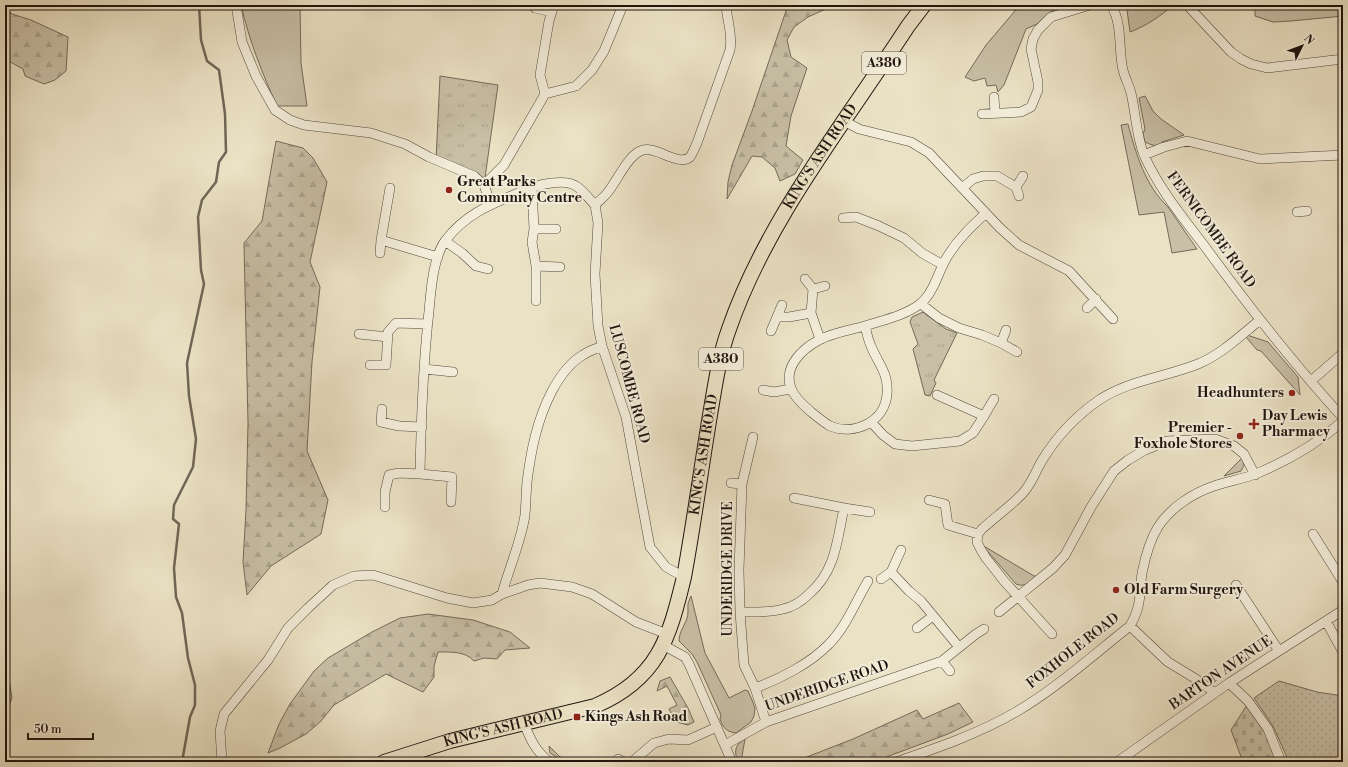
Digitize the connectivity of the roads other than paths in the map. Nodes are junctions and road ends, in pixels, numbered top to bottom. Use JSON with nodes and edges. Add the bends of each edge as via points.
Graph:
{"nodes":[{"id":1,"x":236,"y":5,"type":"edge"},
{"id":2,"x":623,"y":5,"type":"edge"},
{"id":3,"x":726,"y":5,"type":"edge"},
{"id":4,"x":924,"y":5,"type":"edge"},
{"id":5,"x":1090,"y":5,"type":"edge"},
{"id":6,"x":1115,"y":6,"type":"edge"},
{"id":7,"x":1192,"y":7,"type":"edge"},
{"id":8,"x":535,"y":8,"type":"dead end"},
{"id":9,"x":553,"y":9,"type":"edge"},
{"id":10,"x":1343,"y":59,"type":"edge"},
{"id":11,"x":544,"y":94,"type":"junction"},
{"id":12,"x":994,"y":98,"type":"dead end"},
{"id":13,"x":995,"y":113,"type":"junction"},
{"id":14,"x":982,"y":114,"type":"dead end"},
{"id":15,"x":844,"y":121,"type":"junction"},
{"id":16,"x":1144,"y":155,"type":"junction"},
{"id":17,"x":1343,"y":156,"type":"edge"},
{"id":18,"x":1023,"y":176,"type":"dead end"},
{"id":19,"x":484,"y":186,"type":"junction"},
{"id":20,"x":390,"y":188,"type":"dead end"},
{"id":21,"x":532,"y":188,"type":"junction"},
{"id":22,"x":962,"y":188,"type":"junction"},
{"id":23,"x":491,"y":205,"type":"junction"},
{"id":24,"x":595,"y":205,"type":"junction"},
{"id":25,"x":855,"y":207,"type":"dead end"},
{"id":26,"x":986,"y":213,"type":"junction"},
{"id":27,"x":856,"y":217,"type":"junction"},
{"id":28,"x":843,"y":218,"type":"dead end"},
{"id":29,"x":556,"y":228,"type":"dead end"},
{"id":30,"x":534,"y":229,"type":"junction"},
{"id":31,"x":381,"y":240,"type":"junction"},
{"id":32,"x":445,"y":242,"type":"junction"},
{"id":33,"x":380,"y":252,"type":"dead end"},
{"id":34,"x":438,"y":257,"type":"junction"},
{"id":35,"x":943,"y":265,"type":"junction"},
{"id":36,"x":536,"y":266,"type":"junction"},
{"id":37,"x":560,"y":267,"type":"dead end"},
{"id":38,"x":488,"y":269,"type":"dead end"},
{"id":39,"x":805,"y":279,"type":"dead end"},
{"id":40,"x":825,"y":286,"type":"dead end"},
{"id":41,"x":813,"y":289,"type":"junction"},
{"id":42,"x":1096,"y":299,"type":"junction"},
{"id":43,"x":536,"y":301,"type":"dead end"},
{"id":44,"x":921,"y":304,"type":"junction"},
{"id":45,"x":782,"y":305,"type":"dead end"},
{"id":46,"x":1087,"y":308,"type":"dead end"},
{"id":47,"x":811,"y":313,"type":"junction"},
{"id":48,"x":777,"y":317,"type":"junction"},
{"id":49,"x":1113,"y":319,"type":"dead end"},
{"id":50,"x":1260,"y":320,"type":"junction"},
{"id":51,"x":428,"y":324,"type":"junction"},
{"id":52,"x":865,"y":326,"type":"junction"},
{"id":53,"x":1006,"y":330,"type":"dead end"},
{"id":54,"x":770,"y":331,"type":"dead end"},
{"id":55,"x":359,"y":334,"type":"dead end"},
{"id":56,"x":388,"y":337,"type":"junction"},
{"id":57,"x":820,"y":339,"type":"junction"},
{"id":58,"x":1001,"y":343,"type":"junction"},
{"id":59,"x":602,"y":346,"type":"junction"},
{"id":60,"x":1017,"y":352,"type":"dead end"},
{"id":61,"x":1343,"y":354,"type":"edge"},
{"id":62,"x":370,"y":365,"type":"dead end"},
{"id":63,"x":424,"y":369,"type":"junction"},
{"id":64,"x":452,"y":372,"type":"dead end"},
{"id":65,"x":1311,"y":381,"type":"junction"},
{"id":66,"x":791,"y":389,"type":"junction"},
{"id":67,"x":763,"y":390,"type":"dead end"},
{"id":68,"x":936,"y":395,"type":"dead end"},
{"id":69,"x":994,"y":399,"type":"dead end"},
{"id":70,"x":382,"y":408,"type":"dead end"},
{"id":71,"x":984,"y":416,"type":"junction"},
{"id":72,"x":1343,"y":419,"type":"edge"},
{"id":73,"x":872,"y":422,"type":"junction"},
{"id":74,"x":422,"y":427,"type":"junction"},
{"id":75,"x":753,"y":437,"type":"dead end"},
{"id":76,"x":420,"y":474,"type":"junction"},
{"id":77,"x":1255,"y":474,"type":"junction"},
{"id":78,"x":731,"y":483,"type":"dead end"},
{"id":79,"x":742,"y":484,"type":"junction"},
{"id":80,"x":794,"y":498,"type":"dead end"},
{"id":81,"x":929,"y":500,"type":"dead end"},
{"id":82,"x":451,"y":502,"type":"dead end"},
{"id":83,"x":385,"y":507,"type":"dead end"},
{"id":84,"x":844,"y":508,"type":"junction"},
{"id":85,"x":870,"y":512,"type":"dead end"},
{"id":86,"x":978,"y":534,"type":"junction"},
{"id":87,"x":1313,"y":534,"type":"dead end"},
{"id":88,"x":902,"y":550,"type":"dead end"},
{"id":89,"x":891,"y":572,"type":"junction"},
{"id":90,"x":684,"y":577,"type":"junction"},
{"id":91,"x":881,"y":579,"type":"dead end"},
{"id":92,"x":868,"y":581,"type":"dead end"},
{"id":93,"x":1343,"y":582,"type":"edge"},
{"id":94,"x":1236,"y":586,"type":"dead end"},
{"id":95,"x":502,"y":594,"type":"junction"},
{"id":96,"x":1018,"y":596,"type":"junction"},
{"id":97,"x":1343,"y":610,"type":"edge"},
{"id":98,"x":740,"y":612,"type":"junction"},
{"id":99,"x":999,"y":612,"type":"dead end"},
{"id":100,"x":933,"y":616,"type":"junction"},
{"id":101,"x":1326,"y":621,"type":"junction"},
{"id":102,"x":1130,"y":626,"type":"junction"},
{"id":103,"x":917,"y":628,"type":"dead end"},
{"id":104,"x":984,"y":630,"type":"dead end"},
{"id":105,"x":1052,"y":634,"type":"dead end"},
{"id":106,"x":665,"y":640,"type":"junction"},
{"id":107,"x":959,"y":647,"type":"junction"},
{"id":108,"x":1279,"y":651,"type":"junction"},
{"id":109,"x":1343,"y":652,"type":"edge"},
{"id":110,"x":942,"y":661,"type":"junction"},
{"id":111,"x":950,"y":671,"type":"dead end"},
{"id":112,"x":1229,"y":683,"type":"junction"},
{"id":113,"x":755,"y":688,"type":"junction"},
{"id":114,"x":1214,"y":694,"type":"junction"},
{"id":115,"x":766,"y":722,"type":"junction"},
{"id":116,"x":524,"y":723,"type":"junction"},
{"id":117,"x":717,"y":727,"type":"junction"},
{"id":118,"x":725,"y":745,"type":"junction"},
{"id":119,"x":222,"y":762,"type":"edge"},
{"id":120,"x":384,"y":762,"type":"edge"},
{"id":121,"x":550,"y":762,"type":"edge"},
{"id":122,"x":632,"y":762,"type":"edge"},
{"id":123,"x":732,"y":762,"type":"edge"},
{"id":124,"x":900,"y":762,"type":"edge"},
{"id":125,"x":1117,"y":762,"type":"edge"},
{"id":126,"x":1281,"y":762,"type":"edge"}],
"edges":[{"from":1,"to":19,"type":"street","via":[[242,42],[256,76],[275,110],[304,125],[372,133],[405,144],[428,157],[474,176]]},
{"from":2,"to":11,"type":"street","via":[[613,33],[592,70],[576,86]]},
{"from":3,"to":24,"type":"street","via":[[732,32],[730,50],[690,157],[678,159],[649,150],[637,152],[609,191]]},
{"from":4,"to":15,"type":"highway","name":"KING'S ASH ROAD","number":"A380"},
{"from":5,"to":13,"type":"street","via":[[1051,17],[1038,30],[1031,49],[1038,82],[1035,98],[1030,107],[1021,112]]},
{"from":6,"to":16,"type":"street","name":"FERNICOMBE ROAD","via":[[1123,69],[1131,93],[1135,124]]},
{"from":7,"to":10,"type":"street","via":[[1232,52],[1251,64],[1267,68]]},
{"from":8,"to":9,"type":"street"},
{"from":9,"to":11,"type":"street","via":[[540,75]]},
{"from":11,"to":19,"type":"street","via":[[504,165]]},
{"from":12,"to":13,"type":"street"},
{"from":13,"to":14,"type":"street"},
{"from":15,"to":22,"type":"street","via":[[858,129],[911,142],[929,154]]},
{"from":15,"to":90,"type":"highway","name":"KING'S ASH ROAD","number":"A380","via":[[763,250],[729,330],[718,368]]},
{"from":16,"to":17,"type":"street","via":[[1187,141],[1260,159]]},
{"from":16,"to":50,"type":"street","name":"FERNICOMBE ROAD","via":[[1162,190]]},
{"from":18,"to":22,"type":"street","via":[[1018,192],[997,176],[973,179]]},
{"from":19,"to":23,"type":"street"},
{"from":20,"to":31,"type":"street"},
{"from":21,"to":23,"type":"street"},
{"from":21,"to":24,"type":"street","via":[[559,182],[575,185]]},
{"from":21,"to":30,"type":"street"},
{"from":22,"to":26,"type":"street"},
{"from":23,"to":32,"type":"street","via":[[465,219]]},
{"from":24,"to":59,"type":"street","name":"LUSCOMBE ROAD","via":[[598,223],[595,274],[598,326]]},
{"from":25,"to":27,"type":"street"},
{"from":26,"to":35,"type":"street","via":[[961,237]]},
{"from":26,"to":42,"type":"street","via":[[1019,245],[1069,271]]},
{"from":27,"to":28,"type":"street"},
{"from":27,"to":35,"type":"street","via":[[904,238],[922,253]]},
{"from":29,"to":30,"type":"street"},
{"from":30,"to":36,"type":"street","via":[[532,242]]},
{"from":31,"to":33,"type":"street"},
{"from":31,"to":34,"type":"street"},
{"from":32,"to":34,"type":"street"},
{"from":32,"to":38,"type":"street","via":[[476,266]]},
{"from":34,"to":51,"type":"street","via":[[433,276]]},
{"from":35,"to":44,"type":"street","via":[[932,289]]},
{"from":36,"to":37,"type":"street"},
{"from":36,"to":43,"type":"street"},
{"from":39,"to":41,"type":"street"},
{"from":40,"to":41,"type":"street"},
{"from":41,"to":47,"type":"street"},
{"from":42,"to":46,"type":"street"},
{"from":42,"to":49,"type":"street"},
{"from":44,"to":52,"type":"street","via":[[898,316]]},
{"from":44,"to":58,"type":"street","via":[[939,318],[959,328]]},
{"from":45,"to":48,"type":"street"},
{"from":47,"to":48,"type":"street"},
{"from":47,"to":57,"type":"street"},
{"from":48,"to":54,"type":"street"},
{"from":50,"to":65,"type":"street","name":"FERNICOMBE ROAD"},
{"from":50,"to":86,"type":"street","via":[[1226,348],[1200,363],[1120,389],[1086,409],[1066,427],[1043,459],[1030,484]]},
{"from":51,"to":56,"type":"street","via":[[396,323],[388,332]]},
{"from":51,"to":63,"type":"street"},
{"from":52,"to":57,"type":"street"},
{"from":52,"to":73,"type":"street","via":[[871,347],[886,376],[888,387],[881,413]]},
{"from":53,"to":58,"type":"street"},
{"from":55,"to":56,"type":"street"},
{"from":56,"to":62,"type":"street","via":[[386,365]]},
{"from":57,"to":66,"type":"street","via":[[806,348],[793,362],[789,380]]},
{"from":58,"to":60,"type":"street"},
{"from":59,"to":90,"type":"street","name":"LUSCOMBE ROAD","via":[[626,417],[650,547],[666,568]]},
{"from":59,"to":95,"type":"street","via":[[583,354],[567,369],[556,382],[540,417],[534,436],[525,515]]},
{"from":61,"to":65,"type":"street"},
{"from":63,"to":64,"type":"street"},
{"from":63,"to":74,"type":"street"},
{"from":65,"to":72,"type":"street","name":"FERNICOMBE ROAD"},
{"from":66,"to":67,"type":"street","via":[[774,392]]},
{"from":66,"to":73,"type":"street","via":[[807,408],[830,426],[852,429]]},
{"from":68,"to":71,"type":"street"},
{"from":69,"to":71,"type":"street"},
{"from":70,"to":74,"type":"street","via":[[381,422]]},
{"from":71,"to":73,"type":"street","via":[[973,433],[960,441],[912,446],[895,444]]},
{"from":72,"to":77,"type":"street","name":"FOXHOLE ROAD","via":[[1296,455]]},
{"from":74,"to":76,"type":"street"},
{"from":75,"to":79,"type":"street","name":"UNDERIDGE DRIVE"},
{"from":76,"to":82,"type":"street","via":[[452,477]]},
{"from":76,"to":83,"type":"street","via":[[389,475]]},
{"from":77,"to":96,"type":"street","via":[[1244,454],[1234,446],[1215,439],[1167,441],[1145,450],[1114,471],[1065,555],[1044,577]]},
{"from":77,"to":102,"type":"street","name":"FOXHOLE ROAD","via":[[1212,486],[1179,505],[1167,517],[1159,527],[1148,551],[1142,572],[1140,604]]},
{"from":78,"to":79,"type":"street","name":"UNDERIDGE DRIVE"},
{"from":79,"to":98,"type":"street","name":"UNDERIDGE DRIVE"},
{"from":80,"to":84,"type":"street"},
{"from":81,"to":86,"type":"street","via":[[945,504],[948,525]]},
{"from":84,"to":85,"type":"street"},
{"from":84,"to":98,"type":"street","via":[[828,571],[818,586],[801,601],[783,609]]},
{"from":86,"to":96,"type":"street","via":[[980,550]]},
{"from":87,"to":93,"type":"street"},
{"from":88,"to":89,"type":"street"},
{"from":89,"to":91,"type":"street"},
{"from":89,"to":100,"type":"street"},
{"from":90,"to":106,"type":"highway","name":"KING'S ASH ROAD","number":"A380"},
{"from":92,"to":113,"type":"street","via":[[830,644],[794,669]]},
{"from":94,"to":108,"type":"street"},
{"from":95,"to":106,"type":"street","via":[[540,583],[572,587],[592,594]]},
{"from":95,"to":119,"type":"street","via":[[492,600],[473,603],[447,598],[372,575],[354,576],[333,585],[288,628],[268,660],[224,714],[220,730]]},
{"from":96,"to":99,"type":"street"},
{"from":96,"to":105,"type":"street"},
{"from":97,"to":101,"type":"street","name":"BARTON AVENUE"},
{"from":98,"to":113,"type":"street","name":"UNDERIDGE DRIVE","via":[[744,665]]},
{"from":100,"to":103,"type":"street"},
{"from":100,"to":107,"type":"street"},
{"from":101,"to":108,"type":"street","name":"BARTON AVENUE"},
{"from":101,"to":109,"type":"street"},
{"from":102,"to":114,"type":"street","via":[[1168,662],[1196,679]]},
{"from":102,"to":124,"type":"street","name":"FOXHOLE ROAD","via":[[1046,693],[1016,712],[952,743]]},
{"from":104,"to":107,"type":"street","name":"UNDERIDGE ROAD"},
{"from":106,"to":116,"type":"highway","name":"KING'S ASH ROAD","number":"A380","via":[[645,673],[629,688],[610,700],[564,715]]},
{"from":106,"to":117,"type":"street","via":[[690,664]]},
{"from":107,"to":110,"type":"street","name":"UNDERIDGE ROAD"},
{"from":108,"to":112,"type":"street","name":"BARTON AVENUE"},
{"from":110,"to":111,"type":"street"},
{"from":110,"to":115,"type":"street","name":"UNDERIDGE ROAD"},
{"from":112,"to":114,"type":"street","name":"BARTON AVENUE"},
{"from":112,"to":126,"type":"street","via":[[1248,701],[1268,729]]},
{"from":113,"to":115,"type":"street","name":"UNDERIDGE DRIVE"},
{"from":114,"to":125,"type":"street","name":"BARTON AVENUE"},
{"from":115,"to":118,"type":"street","name":"UNDERIDGE ROAD"},
{"from":116,"to":120,"type":"highway","name":"KING'S ASH ROAD","number":"A380","via":[[450,741]]},
{"from":116,"to":121,"type":"street","via":[[532,743]]},
{"from":117,"to":118,"type":"street"},
{"from":117,"to":122,"type":"street","via":[[688,740],[670,739],[654,743]]},
{"from":118,"to":123,"type":"street"}]}
